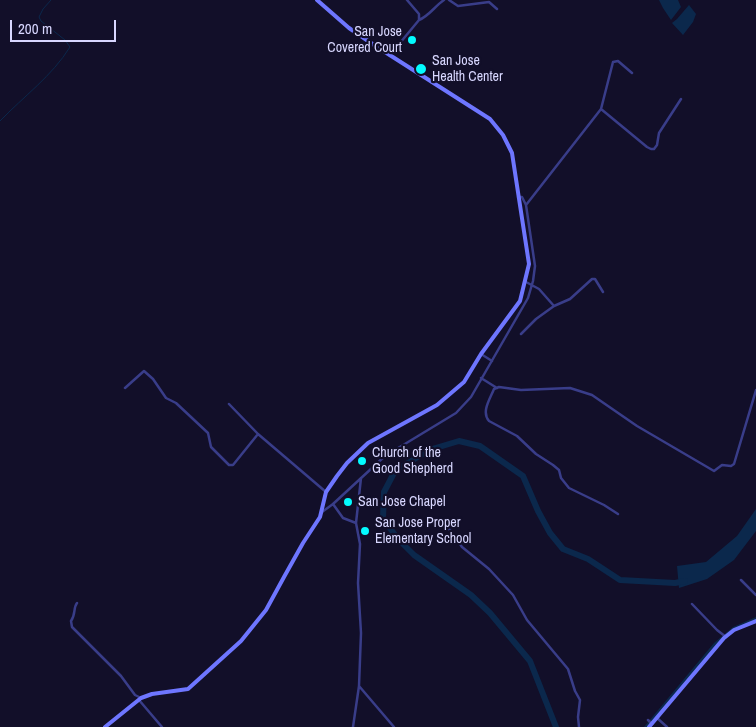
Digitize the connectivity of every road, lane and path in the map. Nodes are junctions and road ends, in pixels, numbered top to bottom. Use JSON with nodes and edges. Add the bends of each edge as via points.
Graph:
{"nodes":[{"id":1,"x":318,"y":0,"type":"edge"},
{"id":2,"x":407,"y":0,"type":"edge"},
{"id":3,"x":444,"y":0,"type":"edge"},
{"id":4,"x":449,"y":0,"type":"edge"},
{"id":5,"x":497,"y":9,"type":"dead end"},
{"id":6,"x":419,"y":20,"type":"junction"},
{"id":7,"x":390,"y":55,"type":"junction"},
{"id":8,"x":632,"y":73,"type":"dead end"},
{"id":9,"x":681,"y":99,"type":"dead end"},
{"id":10,"x":601,"y":109,"type":"junction"},
{"id":11,"x":518,"y":196,"type":"junction"},
{"id":12,"x":526,"y":205,"type":"junction"},
{"id":13,"x":526,"y":282,"type":"junction"},
{"id":14,"x":532,"y":285,"type":"junction"},
{"id":15,"x":603,"y":292,"type":"dead end"},
{"id":16,"x":554,"y":306,"type":"junction"},
{"id":17,"x":521,"y":334,"type":"dead end"},
{"id":18,"x":482,"y":354,"type":"junction"},
{"id":19,"x":492,"y":361,"type":"junction"},
{"id":20,"x":481,"y":378,"type":"junction"},
{"id":21,"x":125,"y":388,"type":"dead end"},
{"id":22,"x":497,"y":388,"type":"junction"},
{"id":23,"x":756,"y":390,"type":"edge"},
{"id":24,"x":229,"y":404,"type":"dead end"},
{"id":25,"x":258,"y":434,"type":"junction"},
{"id":26,"x":361,"y":478,"type":"junction"},
{"id":27,"x":326,"y":492,"type":"junction"},
{"id":28,"x":333,"y":504,"type":"junction"},
{"id":29,"x":322,"y":512,"type":"junction"},
{"id":30,"x":618,"y":514,"type":"dead end"},
{"id":31,"x":444,"y":522,"type":"dead end"},
{"id":32,"x":356,"y":523,"type":"junction"},
{"id":33,"x":741,"y":580,"type":"dead end"},
{"id":34,"x":756,"y":595,"type":"edge"},
{"id":35,"x":77,"y":603,"type":"dead end"},
{"id":36,"x":692,"y":604,"type":"dead end"},
{"id":37,"x":756,"y":622,"type":"edge"},
{"id":38,"x":725,"y":636,"type":"junction"},
{"id":39,"x":359,"y":686,"type":"junction"},
{"id":40,"x":140,"y":699,"type":"junction"},
{"id":41,"x":657,"y":718,"type":"junction"},
{"id":42,"x":648,"y":720,"type":"dead end"},
{"id":43,"x":651,"y":725,"type":"edge"},
{"id":44,"x":105,"y":727,"type":"edge"},
{"id":45,"x":162,"y":727,"type":"edge"},
{"id":46,"x":353,"y":727,"type":"edge"},
{"id":47,"x":394,"y":727,"type":"edge"},
{"id":48,"x":579,"y":727,"type":"edge"},
{"id":49,"x":667,"y":727,"type":"edge"}],
"edges":[{"from":1,"to":7,"type":"street","via":[[349,28]]},
{"from":2,"to":6,"type":"street","via":[[419,14]]},
{"from":3,"to":6,"type":"street"},
{"from":4,"to":5,"type":"street","via":[[458,6],[489,2]]},
{"from":6,"to":7,"type":"street"},
{"from":7,"to":11,"type":"street","via":[[490,119],[512,153]]},
{"from":8,"to":10,"type":"street","via":[[618,61],[612,62]]},
{"from":9,"to":10,"type":"street","via":[[659,133],[654,149],[647,147]]},
{"from":10,"to":12,"type":"street"},
{"from":11,"to":12,"type":"street"},
{"from":11,"to":13,"type":"street","via":[[529,264]]},
{"from":12,"to":14,"type":"street","via":[[534,266]]},
{"from":13,"to":14,"type":"street"},
{"from":13,"to":18,"type":"street","via":[[520,302]]},
{"from":14,"to":16,"type":"street"},
{"from":14,"to":19,"type":"street","via":[[528,298]]},
{"from":15,"to":16,"type":"street","via":[[594,279],[570,299]]},
{"from":16,"to":17,"type":"street"},
{"from":18,"to":19,"type":"street"},
{"from":18,"to":27,"type":"street","via":[[464,382],[438,404],[368,443],[347,463]]},
{"from":19,"to":20,"type":"street"},
{"from":20,"to":22,"type":"street"},
{"from":20,"to":26,"type":"street","via":[[456,413],[385,456]]},
{"from":21,"to":25,"type":"street","via":[[144,371],[166,398],[176,403],[208,433],[211,447],[229,465]]},
{"from":22,"to":23,"type":"street","via":[[570,388],[592,395],[637,426],[714,471],[722,465],[734,464]]},
{"from":22,"to":30,"type":"street","via":[[485,410],[489,422],[517,436],[553,465],[569,488]]},
{"from":24,"to":25,"type":"street"},
{"from":25,"to":27,"type":"street"},
{"from":26,"to":28,"type":"street"},
{"from":26,"to":32,"type":"street"},
{"from":27,"to":29,"type":"street"},
{"from":28,"to":29,"type":"street"},
{"from":28,"to":32,"type":"street","via":[[343,518]]},
{"from":29,"to":40,"type":"street","via":[[266,610],[241,641],[188,689]]},
{"from":31,"to":48,"type":"street","via":[[462,546],[514,595],[527,620],[568,669],[580,700]]},
{"from":32,"to":39,"type":"street","via":[[360,544]]},
{"from":33,"to":34,"type":"street"},
{"from":35,"to":40,"type":"street","via":[[72,627]]},
{"from":36,"to":38,"type":"street"},
{"from":37,"to":38,"type":"street","via":[[737,627]]},
{"from":38,"to":41,"type":"street"},
{"from":39,"to":46,"type":"street"},
{"from":39,"to":47,"type":"street"},
{"from":40,"to":44,"type":"street"},
{"from":40,"to":45,"type":"street"},
{"from":41,"to":43,"type":"street"},
{"from":41,"to":49,"type":"street"},
{"from":42,"to":43,"type":"street"}]}
